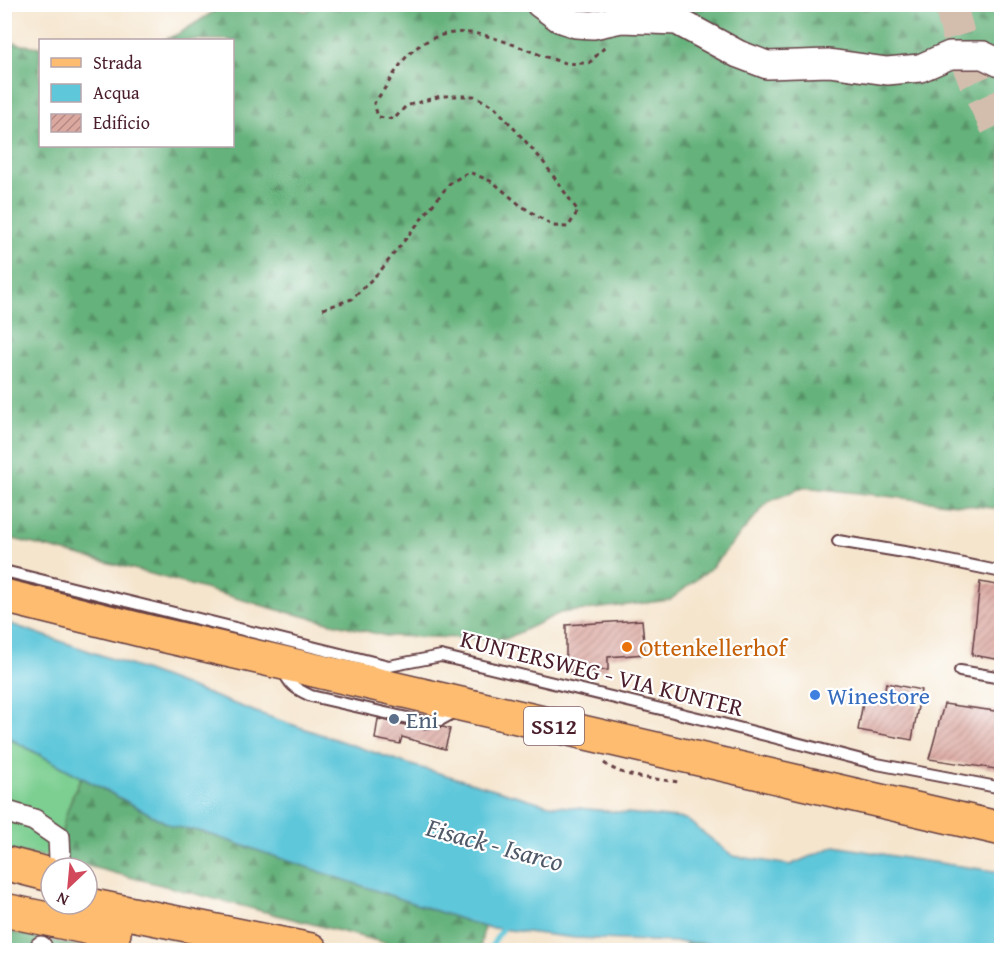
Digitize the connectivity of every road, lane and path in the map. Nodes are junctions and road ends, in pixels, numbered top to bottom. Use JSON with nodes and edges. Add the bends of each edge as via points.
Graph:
{"nodes":[{"id":1,"x":540,"y":4,"type":"edge"},
{"id":2,"x":606,"y":22,"type":"junction"},
{"id":3,"x":1002,"y":64,"type":"edge"},
{"id":4,"x":323,"y":309,"type":"dead end"},
{"id":5,"x":838,"y":541,"type":"dead end"},
{"id":6,"x":4,"y":571,"type":"edge"},
{"id":7,"x":1002,"y":572,"type":"edge"},
{"id":8,"x":4,"y":596,"type":"edge"},
{"id":9,"x":960,"y":671,"type":"dead end"},
{"id":10,"x":1002,"y":678,"type":"edge"},
{"id":11,"x":1002,"y":788,"type":"edge"},
{"id":12,"x":4,"y":811,"type":"edge"},
{"id":13,"x":995,"y":824,"type":"edge"},
{"id":14,"x":56,"y":856,"type":"edge"},
{"id":15,"x":4,"y":863,"type":"edge"},
{"id":16,"x":39,"y":866,"type":"edge"},
{"id":17,"x":99,"y":887,"type":"edge"},
{"id":18,"x":4,"y":888,"type":"edge"},
{"id":19,"x":39,"y":895,"type":"edge"},
{"id":20,"x":99,"y":907,"type":"edge"},
{"id":21,"x":4,"y":910,"type":"edge"},
{"id":22,"x":246,"y":937,"type":"junction"},
{"id":23,"x":202,"y":951,"type":"edge"},
{"id":24,"x":311,"y":951,"type":"edge"}],
"edges":[{"from":1,"to":2,"type":"street","via":[[559,18],[576,24]]},
{"from":2,"to":3,"type":"street","via":[[676,21],[767,65],[829,63],[887,71],[920,68],[950,55],[983,55]]},
{"from":2,"to":4,"type":"path","via":[[608,47],[589,63],[567,63],[508,41],[463,31],[430,39],[408,55],[375,103],[378,117],[394,119],[406,106],[441,96],[474,96],[495,107],[542,160],[578,211],[568,227],[553,226],[493,182],[470,172],[450,183],[381,270],[352,299]]},
{"from":5,"to":7,"type":"lane"},
{"from":6,"to":11,"type":"lane","name":"KUNTERSWEG - VIA KUNTER","via":[[389,666],[441,656],[877,764]]},
{"from":8,"to":13,"type":"main road","number":"SS12","via":[[827,789]]},
{"from":9,"to":10,"type":"lane"},
{"from":12,"to":14,"type":"street","via":[[34,820],[59,837]]},
{"from":15,"to":16,"type":"main road"},
{"from":17,"to":22,"type":"main road","via":[[186,911]]},
{"from":18,"to":19,"type":"main road"},
{"from":20,"to":22,"type":"main road"},
{"from":21,"to":23,"type":"main road"},
{"from":22,"to":24,"type":"main road"}]}
